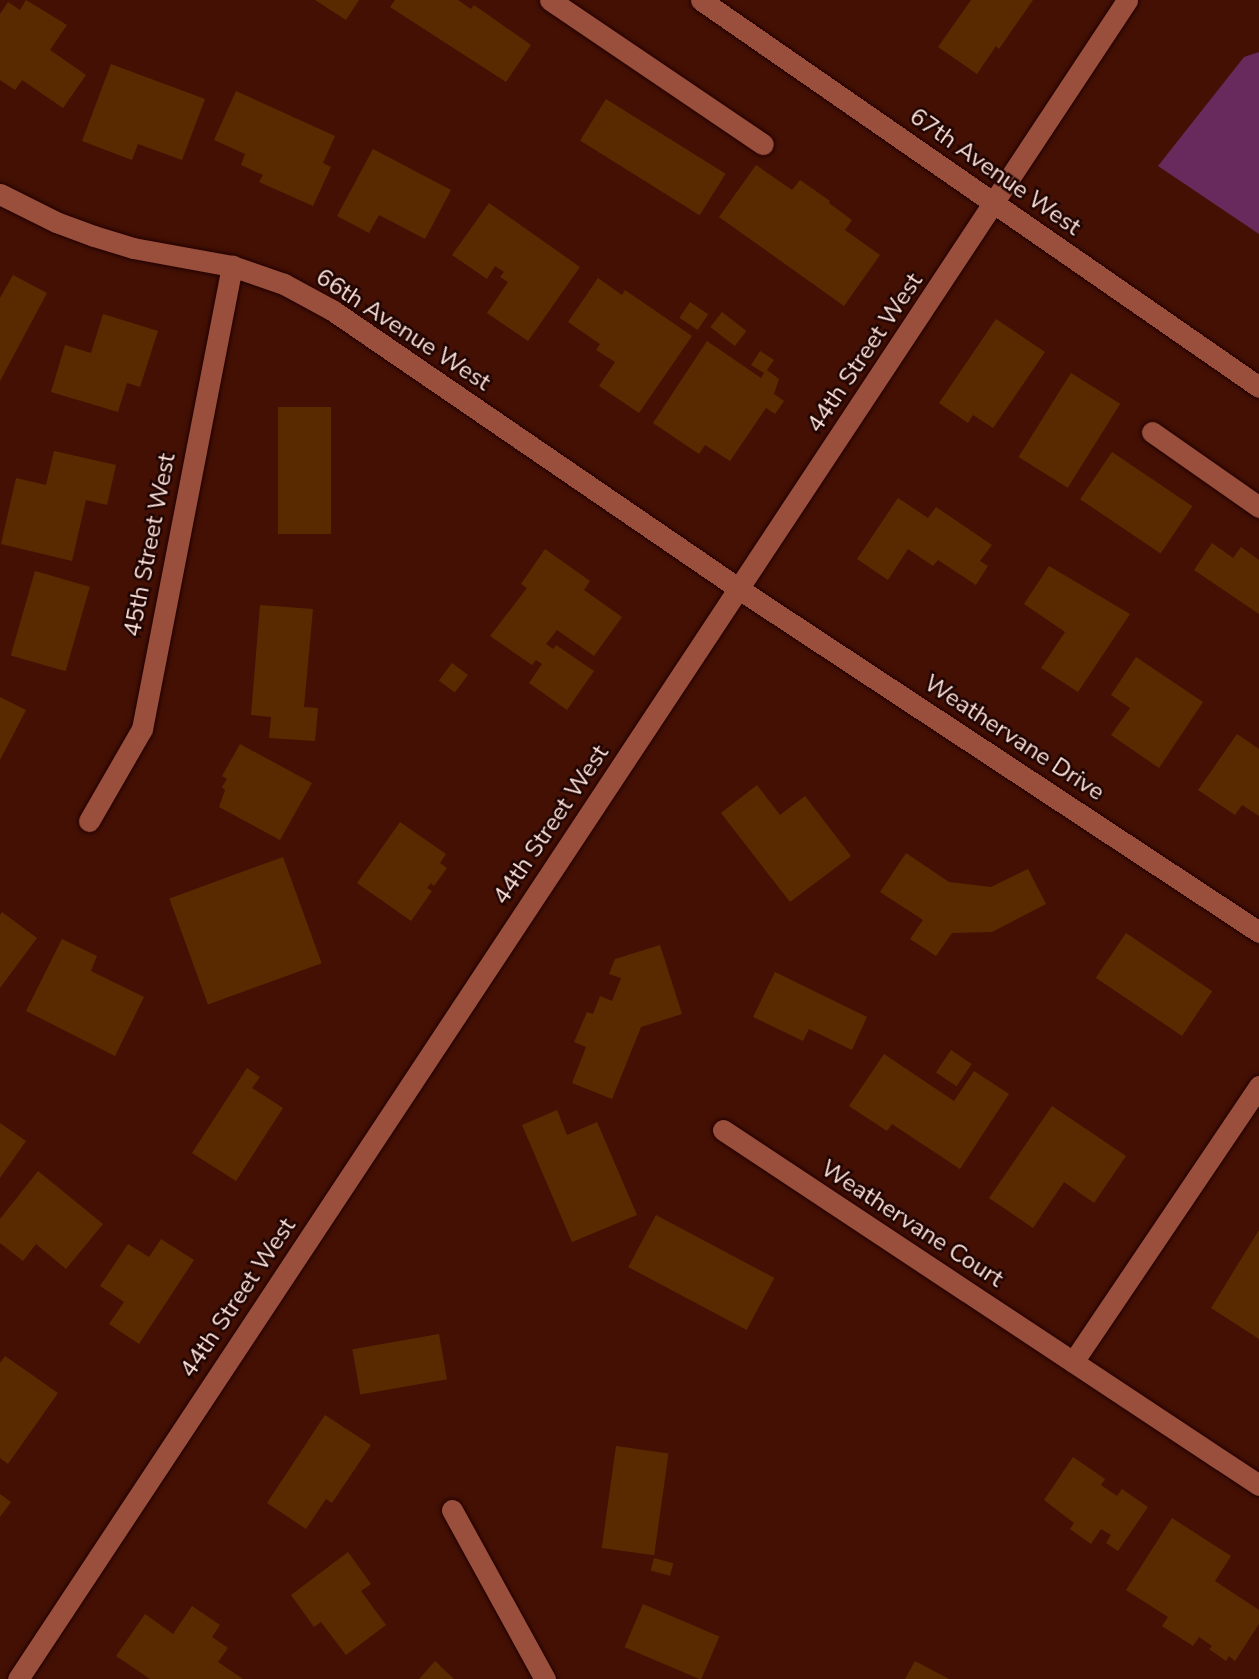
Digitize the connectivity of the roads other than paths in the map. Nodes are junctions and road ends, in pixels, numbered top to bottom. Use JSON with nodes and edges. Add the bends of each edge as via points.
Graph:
{"nodes":[{"id":1,"x":550,"y":0,"type":"edge"},
{"id":2,"x":701,"y":0,"type":"edge"},
{"id":3,"x":1127,"y":0,"type":"edge"},
{"id":4,"x":763,"y":144,"type":"dead end"},
{"id":5,"x":0,"y":194,"type":"edge"},
{"id":6,"x":995,"y":204,"type":"junction"},
{"id":7,"x":232,"y":266,"type":"junction"},
{"id":8,"x":1259,"y":387,"type":"edge"},
{"id":9,"x":1152,"y":432,"type":"dead end"},
{"id":10,"x":1259,"y":506,"type":"edge"},
{"id":11,"x":739,"y":589,"type":"junction"},
{"id":12,"x":89,"y":821,"type":"dead end"},
{"id":13,"x":1259,"y":932,"type":"edge"},
{"id":14,"x":1259,"y":1086,"type":"edge"},
{"id":15,"x":723,"y":1130,"type":"dead end"},
{"id":16,"x":1073,"y":1362,"type":"junction"},
{"id":17,"x":1259,"y":1485,"type":"edge"},
{"id":18,"x":452,"y":1510,"type":"dead end"},
{"id":19,"x":18,"y":1679,"type":"edge"},
{"id":20,"x":545,"y":1679,"type":"edge"}],
"edges":[{"from":1,"to":4,"type":"street"},
{"from":2,"to":6,"type":"street","name":"67th Avenue West"},
{"from":3,"to":6,"type":"street","name":"44th Street West"},
{"from":5,"to":7,"type":"street","name":"66th Avenue West","via":[[94,236]]},
{"from":6,"to":8,"type":"street","name":"67th Avenue West"},
{"from":6,"to":11,"type":"street","name":"44th Street West"},
{"from":7,"to":11,"type":"street","name":"66th Avenue West","via":[[284,284],[332,310]]},
{"from":7,"to":12,"type":"street","name":"45th Street West","via":[[142,729]]},
{"from":9,"to":10,"type":"street"},
{"from":11,"to":13,"type":"street","name":"Weathervane Drive"},
{"from":11,"to":19,"type":"street","name":"44th Street West"},
{"from":14,"to":16,"type":"street"},
{"from":15,"to":16,"type":"street","name":"Weathervane Court"},
{"from":16,"to":17,"type":"street","name":"Weathervane Court"},
{"from":18,"to":20,"type":"street"}]}
